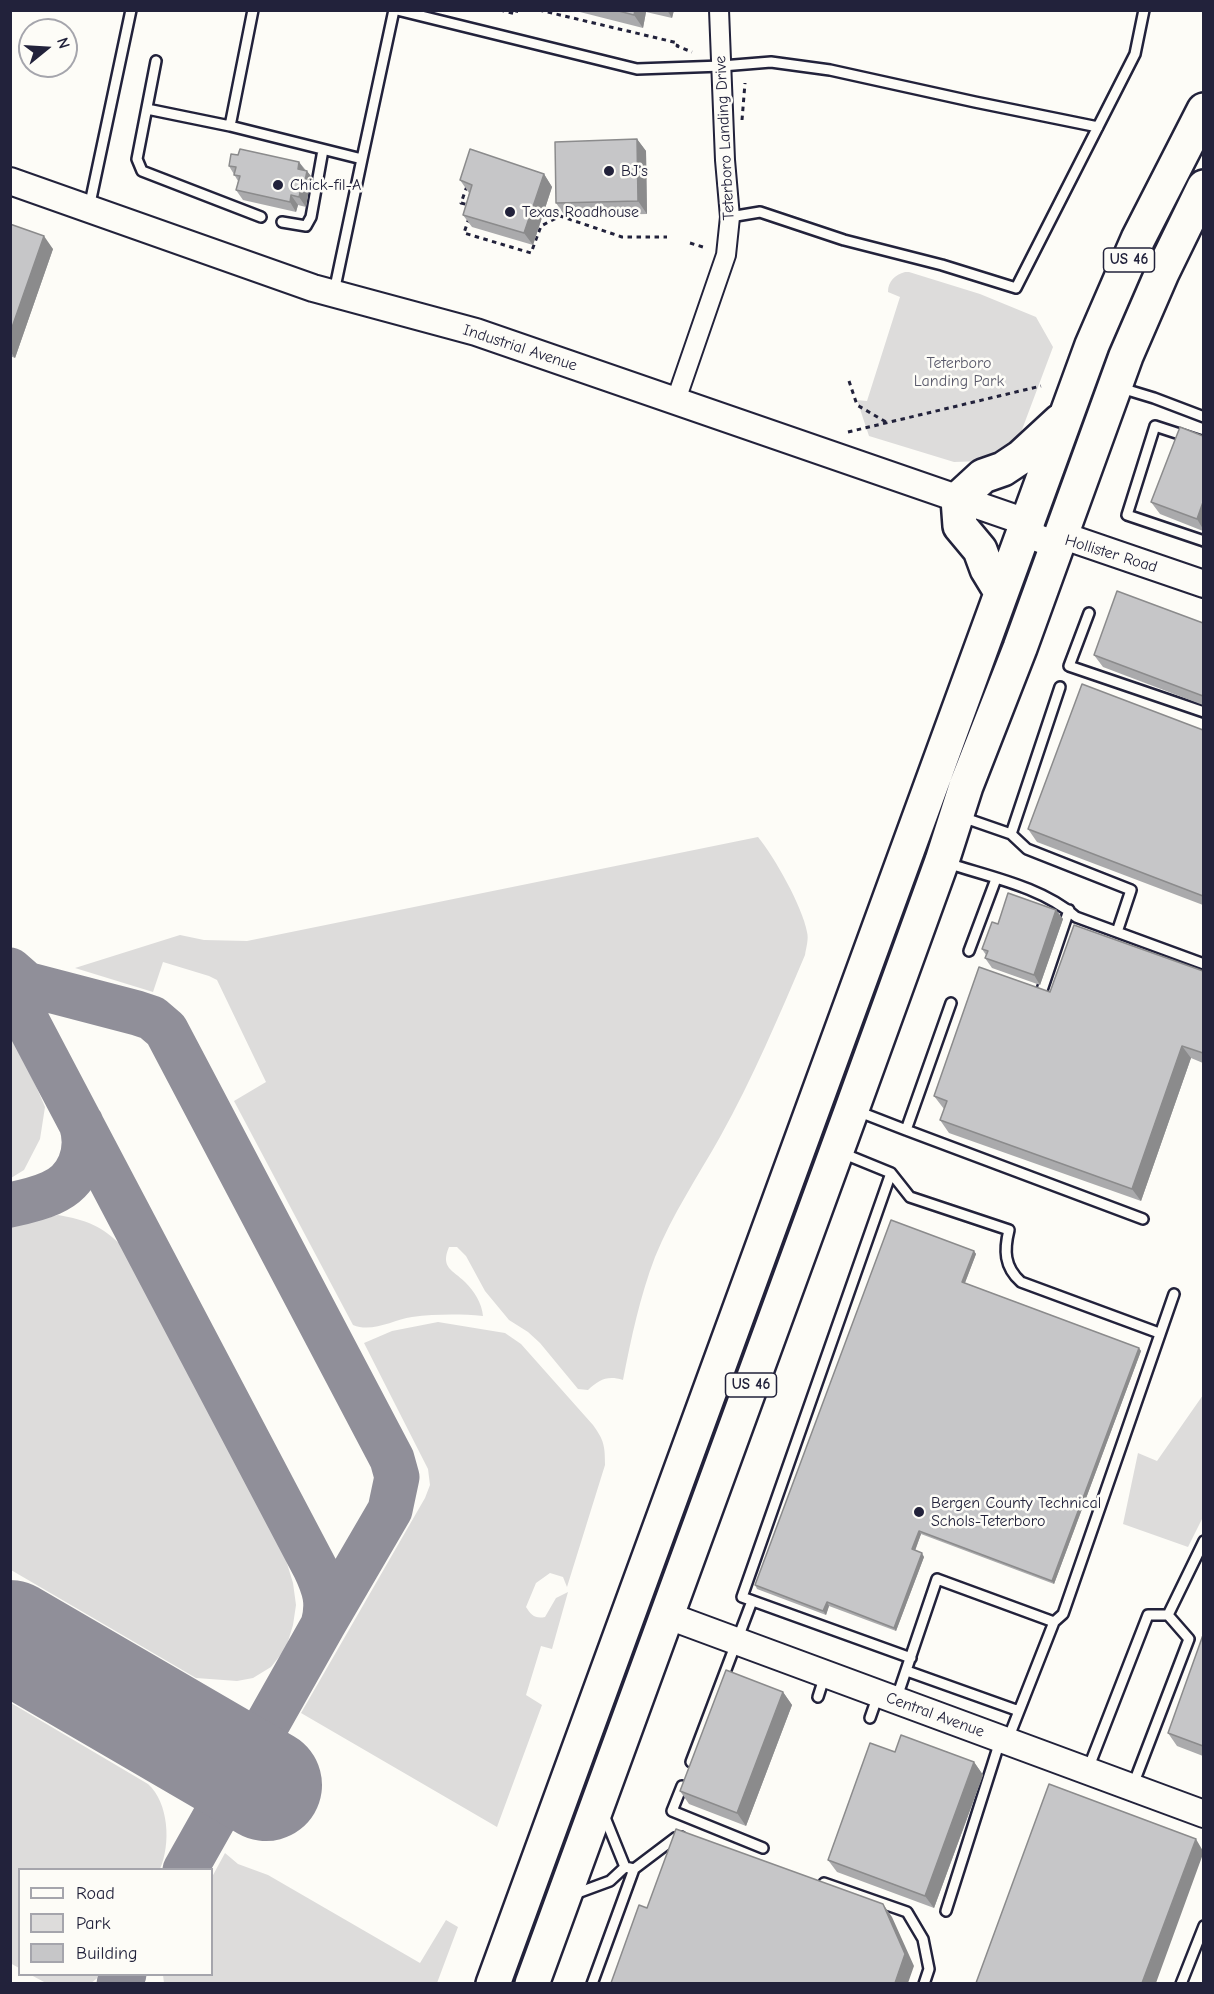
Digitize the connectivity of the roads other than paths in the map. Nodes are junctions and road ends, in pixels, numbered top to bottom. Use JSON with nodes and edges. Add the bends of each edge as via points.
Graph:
{"nodes":[{"id":1,"x":131,"y":10,"type":"edge"},
{"id":2,"x":253,"y":10,"type":"edge"},
{"id":3,"x":395,"y":10,"type":"edge"},
{"id":4,"x":718,"y":10,"type":"edge"},
{"id":5,"x":1144,"y":10,"type":"edge"},
{"id":6,"x":156,"y":62,"type":"dead end"},
{"id":7,"x":722,"y":66,"type":"junction"},
{"id":8,"x":147,"y":109,"type":"junction"},
{"id":9,"x":1203,"y":110,"type":"edge"},
{"id":10,"x":230,"y":126,"type":"junction"},
{"id":11,"x":1098,"y":127,"type":"junction"},
{"id":12,"x":323,"y":150,"type":"junction"},
{"id":13,"x":362,"y":159,"type":"junction"},
{"id":14,"x":10,"y":181,"type":"edge"},
{"id":15,"x":1203,"y":187,"type":"edge"},
{"id":16,"x":89,"y":208,"type":"junction"},
{"id":17,"x":261,"y":217,"type":"dead end"},
{"id":18,"x":730,"y":217,"type":"junction"},
{"id":19,"x":282,"y":222,"type":"dead end"},
{"id":20,"x":334,"y":294,"type":"junction"},
{"id":21,"x":1115,"y":386,"type":"junction"},
{"id":22,"x":676,"y":400,"type":"junction"},
{"id":23,"x":1065,"y":416,"type":"junction"},
{"id":24,"x":1203,"y":417,"type":"edge"},
{"id":25,"x":1203,"y":442,"type":"edge"},
{"id":26,"x":1082,"y":476,"type":"junction"},
{"id":27,"x":958,"y":499,"type":"junction"},
{"id":28,"x":1026,"y":522,"type":"junction"},
{"id":29,"x":1061,"y":535,"type":"junction"},
{"id":30,"x":1203,"y":541,"type":"edge"},
{"id":31,"x":1203,"y":583,"type":"edge"},
{"id":32,"x":1001,"y":592,"type":"junction"},
{"id":33,"x":1089,"y":613,"type":"dead end"},
{"id":34,"x":1060,"y":687,"type":"dead end"},
{"id":35,"x":1203,"y":712,"type":"edge"},
{"id":36,"x":962,"y":801,"type":"junction"},
{"id":37,"x":1011,"y":834,"type":"junction"},
{"id":38,"x":942,"y":861,"type":"junction"},
{"id":39,"x":996,"y":879,"type":"junction"},
{"id":40,"x":1069,"y":910,"type":"junction"},
{"id":41,"x":1117,"y":932,"type":"junction"},
{"id":42,"x":969,"y":951,"type":"dead end"},
{"id":43,"x":1203,"y":964,"type":"edge"},
{"id":44,"x":1042,"y":990,"type":"edge"},
{"id":45,"x":951,"y":1003,"type":"dead end"},
{"id":46,"x":852,"y":1109,"type":"junction"},
{"id":47,"x":906,"y":1130,"type":"junction"},
{"id":48,"x":837,"y":1151,"type":"junction"},
{"id":49,"x":891,"y":1173,"type":"junction"},
{"id":50,"x":1143,"y":1219,"type":"dead end"},
{"id":51,"x":1174,"y":1294,"type":"dead end"},
{"id":52,"x":1159,"y":1333,"type":"junction"},
{"id":53,"x":1203,"y":1541,"type":"edge"},
{"id":54,"x":752,"y":1601,"type":"junction"},
{"id":55,"x":1168,"y":1615,"type":"junction"},
{"id":56,"x":666,"y":1616,"type":"junction"},
{"id":57,"x":1054,"y":1622,"type":"junction"},
{"id":58,"x":736,"y":1642,"type":"junction"},
{"id":59,"x":911,"y":1658,"type":"junction"},
{"id":60,"x":907,"y":1671,"type":"junction"},
{"id":61,"x":881,"y":1704,"type":"junction"},
{"id":62,"x":1019,"y":1711,"type":"junction"},
{"id":63,"x":1004,"y":1740,"type":"junction"},
{"id":64,"x":689,"y":1767,"type":"edge"},
{"id":65,"x":1087,"y":1771,"type":"junction"},
{"id":66,"x":682,"y":1786,"type":"edge"},
{"id":67,"x":1132,"y":1787,"type":"junction"},
{"id":68,"x":599,"y":1803,"type":"junction"},
{"id":69,"x":1203,"y":1814,"type":"edge"},
{"id":70,"x":691,"y":1835,"type":"edge"},
{"id":71,"x":763,"y":1848,"type":"dead end"},
{"id":72,"x":629,"y":1868,"type":"junction"},
{"id":73,"x":810,"y":1878,"type":"edge"},
{"id":74,"x":564,"y":1898,"type":"junction"},
{"id":75,"x":946,"y":1911,"type":"dead end"},
{"id":76,"x":1203,"y":1926,"type":"edge"},
{"id":77,"x":496,"y":1978,"type":"edge"},
{"id":78,"x":532,"y":1983,"type":"edge"},
{"id":79,"x":592,"y":1983,"type":"edge"},
{"id":80,"x":924,"y":1983,"type":"edge"},
{"id":81,"x":1181,"y":1983,"type":"edge"}],
"edges":[{"from":1,"to":16,"type":"lane"},
{"from":2,"to":10,"type":"lane"},
{"from":3,"to":7,"type":"lane","via":[[638,69]]},
{"from":3,"to":13,"type":"lane"},
{"from":4,"to":7,"type":"street","name":"Teterboro Landing Drive"},
{"from":5,"to":11,"type":"lane","via":[[1135,54]]},
{"from":6,"to":8,"type":"lane"},
{"from":7,"to":11,"type":"lane","via":[[771,62],[830,70]]},
{"from":7,"to":18,"type":"street","name":"Teterboro Landing Drive"},
{"from":8,"to":10,"type":"lane"},
{"from":8,"to":17,"type":"lane","via":[[137,159],[142,171]]},
{"from":9,"to":23,"type":"highway","number":"US 46","via":[[1114,292]]},
{"from":10,"to":12,"type":"lane"},
{"from":11,"to":18,"type":"lane","via":[[1016,288],[760,212]]},
{"from":12,"to":13,"type":"lane"},
{"from":12,"to":19,"type":"lane","via":[[306,226]]},
{"from":13,"to":20,"type":"lane"},
{"from":14,"to":16,"type":"street","name":"Industrial Avenue"},
{"from":15,"to":21,"type":"highway","number":"US 46"},
{"from":16,"to":20,"type":"street","name":"Industrial Avenue"},
{"from":18,"to":22,"type":"street","name":"Teterboro Landing Drive","via":[[726,255]]},
{"from":20,"to":22,"type":"street","name":"Industrial Avenue","via":[[476,332]]},
{"from":21,"to":24,"type":"lane"},
{"from":21,"to":26,"type":"highway","number":"US 46"},
{"from":22,"to":27,"type":"street","name":"Industrial Avenue"},
{"from":23,"to":27,"type":"highway","via":[[1022,457],[983,476]]},
{"from":23,"to":28,"type":"highway","number":"US 46"},
{"from":25,"to":30,"type":"lane","via":[[1155,426],[1127,515]]},
{"from":26,"to":28,"type":"highway","via":[[1058,489],[1044,510]]},
{"from":26,"to":29,"type":"highway","number":"US 46"},
{"from":27,"to":28,"type":"street","name":"Industrial Avenue"},
{"from":27,"to":32,"type":"highway","via":[[960,526],[980,550]]},
{"from":28,"to":29,"type":"street","name":"Hollister Road","via":[[1035,537],[1051,543]]},
{"from":28,"to":32,"type":"highway","number":"US 46"},
{"from":28,"to":36,"type":"highway","via":[[1030,548],[1026,574],[972,727]]},
{"from":29,"to":31,"type":"street","name":"Hollister Road"},
{"from":29,"to":36,"type":"highway","number":"US 46"},
{"from":32,"to":77,"type":"highway","number":"US 46"},
{"from":33,"to":35,"type":"lane","via":[[1070,666]]},
{"from":34,"to":37,"type":"lane"},
{"from":36,"to":37,"type":"lane"},
{"from":36,"to":38,"type":"highway","number":"US 46"},
{"from":37,"to":41,"type":"lane","via":[[1027,849],[1131,890]]},
{"from":38,"to":39,"type":"lane"},
{"from":38,"to":46,"type":"highway","number":"US 46"},
{"from":39,"to":40,"type":"lane"},
{"from":39,"to":42,"type":"lane"},
{"from":40,"to":41,"type":"lane","via":[[1076,917]]},
{"from":40,"to":44,"type":"lane"},
{"from":41,"to":43,"type":"lane"},
{"from":45,"to":47,"type":"lane"},
{"from":46,"to":47,"type":"lane"},
{"from":46,"to":48,"type":"highway","number":"US 46"},
{"from":47,"to":50,"type":"lane"},
{"from":48,"to":49,"type":"lane"},
{"from":48,"to":56,"type":"highway","number":"US 46"},
{"from":49,"to":52,"type":"lane","via":[[910,1197],[1009,1230],[1006,1259],[1011,1274],[1021,1282]]},
{"from":49,"to":54,"type":"lane","via":[[742,1597]]},
{"from":51,"to":52,"type":"lane"},
{"from":52,"to":57,"type":"lane","via":[[1063,1614]]},
{"from":53,"to":55,"type":"lane"},
{"from":54,"to":58,"type":"lane"},
{"from":54,"to":59,"type":"lane"},
{"from":55,"to":65,"type":"lane","via":[[1148,1615]]},
{"from":55,"to":67,"type":"lane","via":[[1189,1639]]},
{"from":56,"to":58,"type":"street","name":"Central Avenue"},
{"from":56,"to":68,"type":"highway","number":"US 46"},
{"from":57,"to":59,"type":"lane","via":[[937,1579]]},
{"from":57,"to":62,"type":"lane"},
{"from":58,"to":61,"type":"street","name":"Central Avenue","via":[[821,1686]]},
{"from":58,"to":64,"type":"lane"},
{"from":59,"to":60,"type":"lane"},
{"from":60,"to":61,"type":"lane"},
{"from":60,"to":62,"type":"lane"},
{"from":61,"to":63,"type":"street","name":"Central Avenue"},
{"from":62,"to":63,"type":"lane"},
{"from":63,"to":65,"type":"street","name":"Central Avenue"},
{"from":63,"to":75,"type":"lane"},
{"from":65,"to":67,"type":"street","name":"Central Avenue"},
{"from":66,"to":71,"type":"lane","via":[[672,1811]]},
{"from":67,"to":69,"type":"street","name":"Central Avenue"},
{"from":68,"to":72,"type":"lane"},
{"from":68,"to":74,"type":"highway","number":"US 46"},
{"from":70,"to":72,"type":"lane","via":[[675,1838]]},
{"from":72,"to":74,"type":"lane","via":[[610,1881]]},
{"from":72,"to":79,"type":"lane"},
{"from":73,"to":80,"type":"lane","via":[[907,1912],[923,1939],[929,1970]]},
{"from":74,"to":78,"type":"highway","number":"US 46"},
{"from":76,"to":81,"type":"lane"}]}
